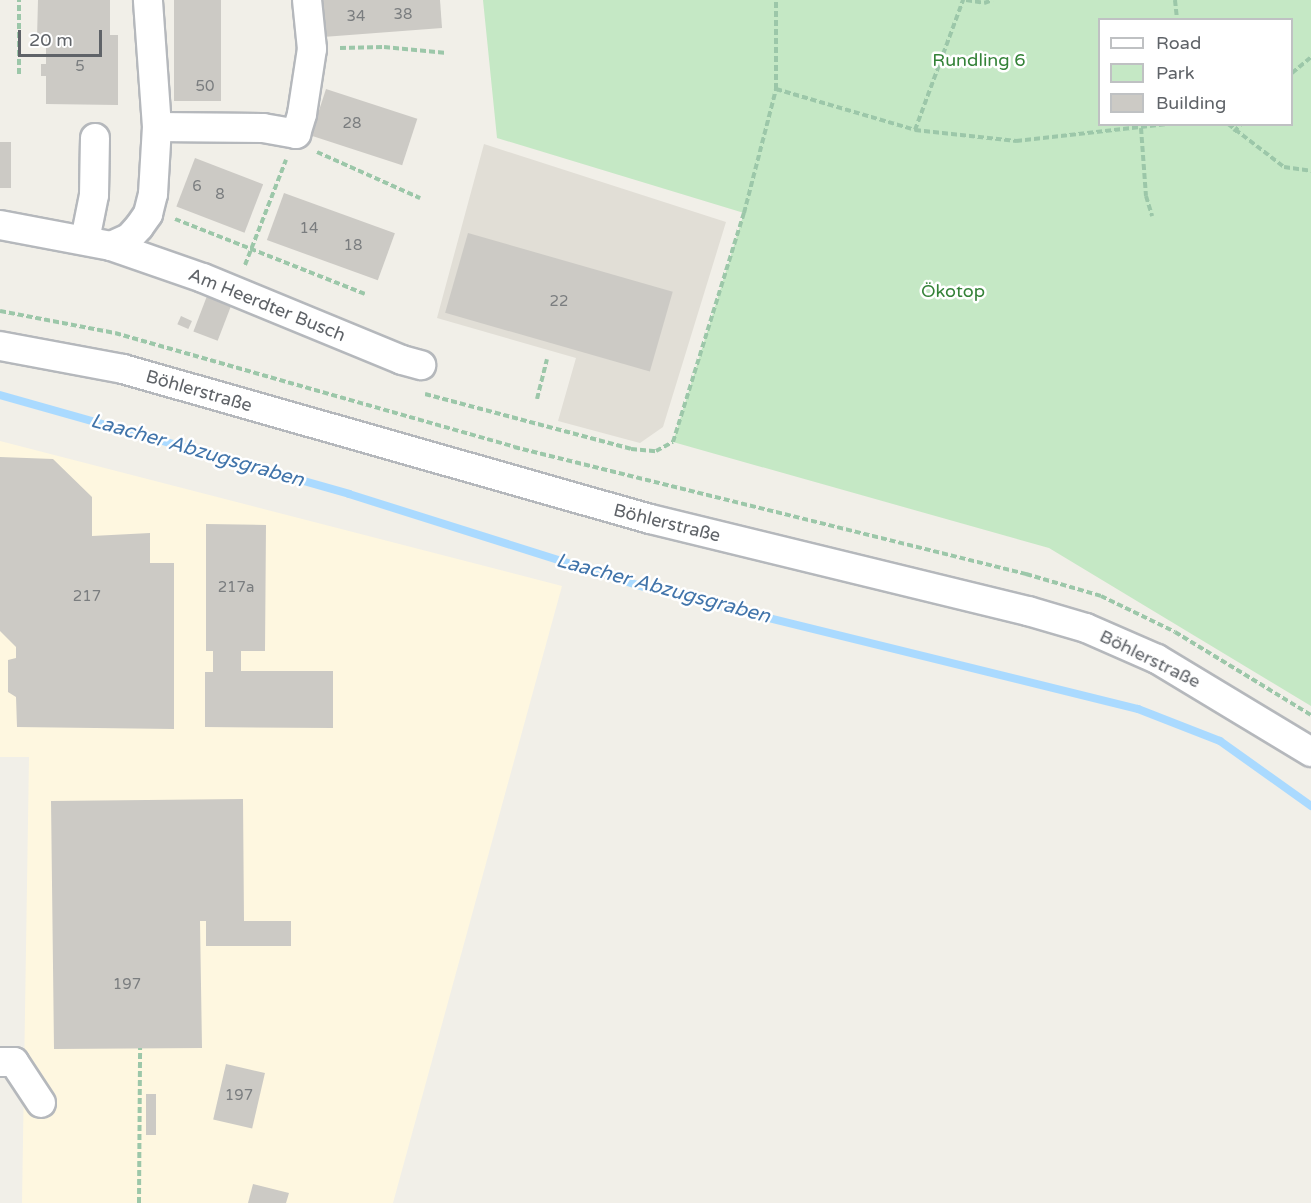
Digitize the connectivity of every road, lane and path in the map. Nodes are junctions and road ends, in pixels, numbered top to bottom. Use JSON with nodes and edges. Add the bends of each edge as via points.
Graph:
{"nodes":[{"id":1,"x":19,"y":0,"type":"edge"},
{"id":2,"x":148,"y":0,"type":"edge"},
{"id":3,"x":307,"y":0,"type":"edge"},
{"id":4,"x":776,"y":0,"type":"edge"},
{"id":5,"x":965,"y":0,"type":"edge"},
{"id":6,"x":993,"y":0,"type":"edge"},
{"id":7,"x":1175,"y":0,"type":"edge"},
{"id":8,"x":1177,"y":18,"type":"edge"},
{"id":9,"x":312,"y":49,"type":"junction"},
{"id":10,"x":447,"y":53,"type":"dead end"},
{"id":11,"x":1311,"y":57,"type":"edge"},
{"id":12,"x":1293,"y":72,"type":"edge"},
{"id":13,"x":19,"y":74,"type":"dead end"},
{"id":14,"x":776,"y":89,"type":"junction"},
{"id":15,"x":1154,"y":126,"type":"edge"},
{"id":16,"x":1230,"y":126,"type":"edge"},
{"id":17,"x":1239,"y":126,"type":"edge"},
{"id":18,"x":157,"y":127,"type":"junction"},
{"id":19,"x":1141,"y":128,"type":"junction"},
{"id":20,"x":915,"y":130,"type":"junction"},
{"id":21,"x":1234,"y":132,"type":"junction"},
{"id":22,"x":95,"y":138,"type":"dead end"},
{"id":23,"x":294,"y":139,"type":"junction"},
{"id":24,"x":1311,"y":171,"type":"edge"},
{"id":25,"x":420,"y":198,"type":"dead end"},
{"id":26,"x":149,"y":209,"type":"junction"},
{"id":27,"x":1152,"y":216,"type":"dead end"},
{"id":28,"x":0,"y":225,"type":"edge"},
{"id":29,"x":98,"y":243,"type":"junction"},
{"id":30,"x":251,"y":249,"type":"junction"},
{"id":31,"x":235,"y":291,"type":"junction"},
{"id":32,"x":365,"y":294,"type":"dead end"},
{"id":33,"x":0,"y":311,"type":"edge"},
{"id":34,"x":0,"y":346,"type":"edge"},
{"id":35,"x":547,"y":358,"type":"dead end"},
{"id":36,"x":422,"y":365,"type":"joint"},
{"id":37,"x":537,"y":399,"type":"dead end"},
{"id":38,"x":1311,"y":716,"type":"edge"},
{"id":39,"x":1311,"y":752,"type":"edge"},
{"id":40,"x":140,"y":1048,"type":"dead end"},
{"id":41,"x":0,"y":1062,"type":"edge"},
{"id":42,"x":41,"y":1103,"type":"dead end"},
{"id":43,"x":139,"y":1203,"type":"edge"}],
"edges":[{"from":1,"to":13,"type":"path"},
{"from":2,"to":18,"type":"street"},
{"from":3,"to":9,"type":"street"},
{"from":4,"to":14,"type":"path"},
{"from":5,"to":6,"type":"path"},
{"from":5,"to":20,"type":"path"},
{"from":7,"to":8,"type":"path"},
{"from":9,"to":10,"type":"path","via":[[384,47]]},
{"from":9,"to":23,"type":"street"},
{"from":11,"to":12,"type":"path"},
{"from":14,"to":20,"type":"path"},
{"from":14,"to":36,"type":"path","via":[[744,213],[673,442],[656,451],[631,449],[415,391]]},
{"from":15,"to":19,"type":"path"},
{"from":16,"to":21,"type":"path"},
{"from":17,"to":21,"type":"path"},
{"from":18,"to":23,"type":"street","via":[[263,128]]},
{"from":18,"to":26,"type":"street"},
{"from":19,"to":20,"type":"path","via":[[1016,141]]},
{"from":19,"to":27,"type":"path","via":[[1146,196]]},
{"from":21,"to":24,"type":"path","via":[[1284,167]]},
{"from":22,"to":29,"type":"street"},
{"from":23,"to":25,"type":"path"},
{"from":23,"to":30,"type":"path"},
{"from":26,"to":29,"type":"street","via":[[134,232]]},
{"from":26,"to":30,"type":"path"},
{"from":28,"to":29,"type":"street","name":"Am Heerdter Busch"},
{"from":29,"to":31,"type":"street","name":"Am Heerdter Busch"},
{"from":30,"to":31,"type":"path"},
{"from":30,"to":32,"type":"path"},
{"from":31,"to":36,"type":"street","name":"Am Heerdter Busch"},
{"from":33,"to":38,"type":"path","via":[[115,333],[514,447],[1101,596],[1175,632]]},
{"from":34,"to":39,"type":"street","name":"Böhlerstraße","via":[[123,369],[650,519],[1086,628],[1157,659]]},
{"from":35,"to":37,"type":"path"},
{"from":40,"to":43,"type":"path"},
{"from":41,"to":42,"type":"street","via":[[14,1062]]}]}
